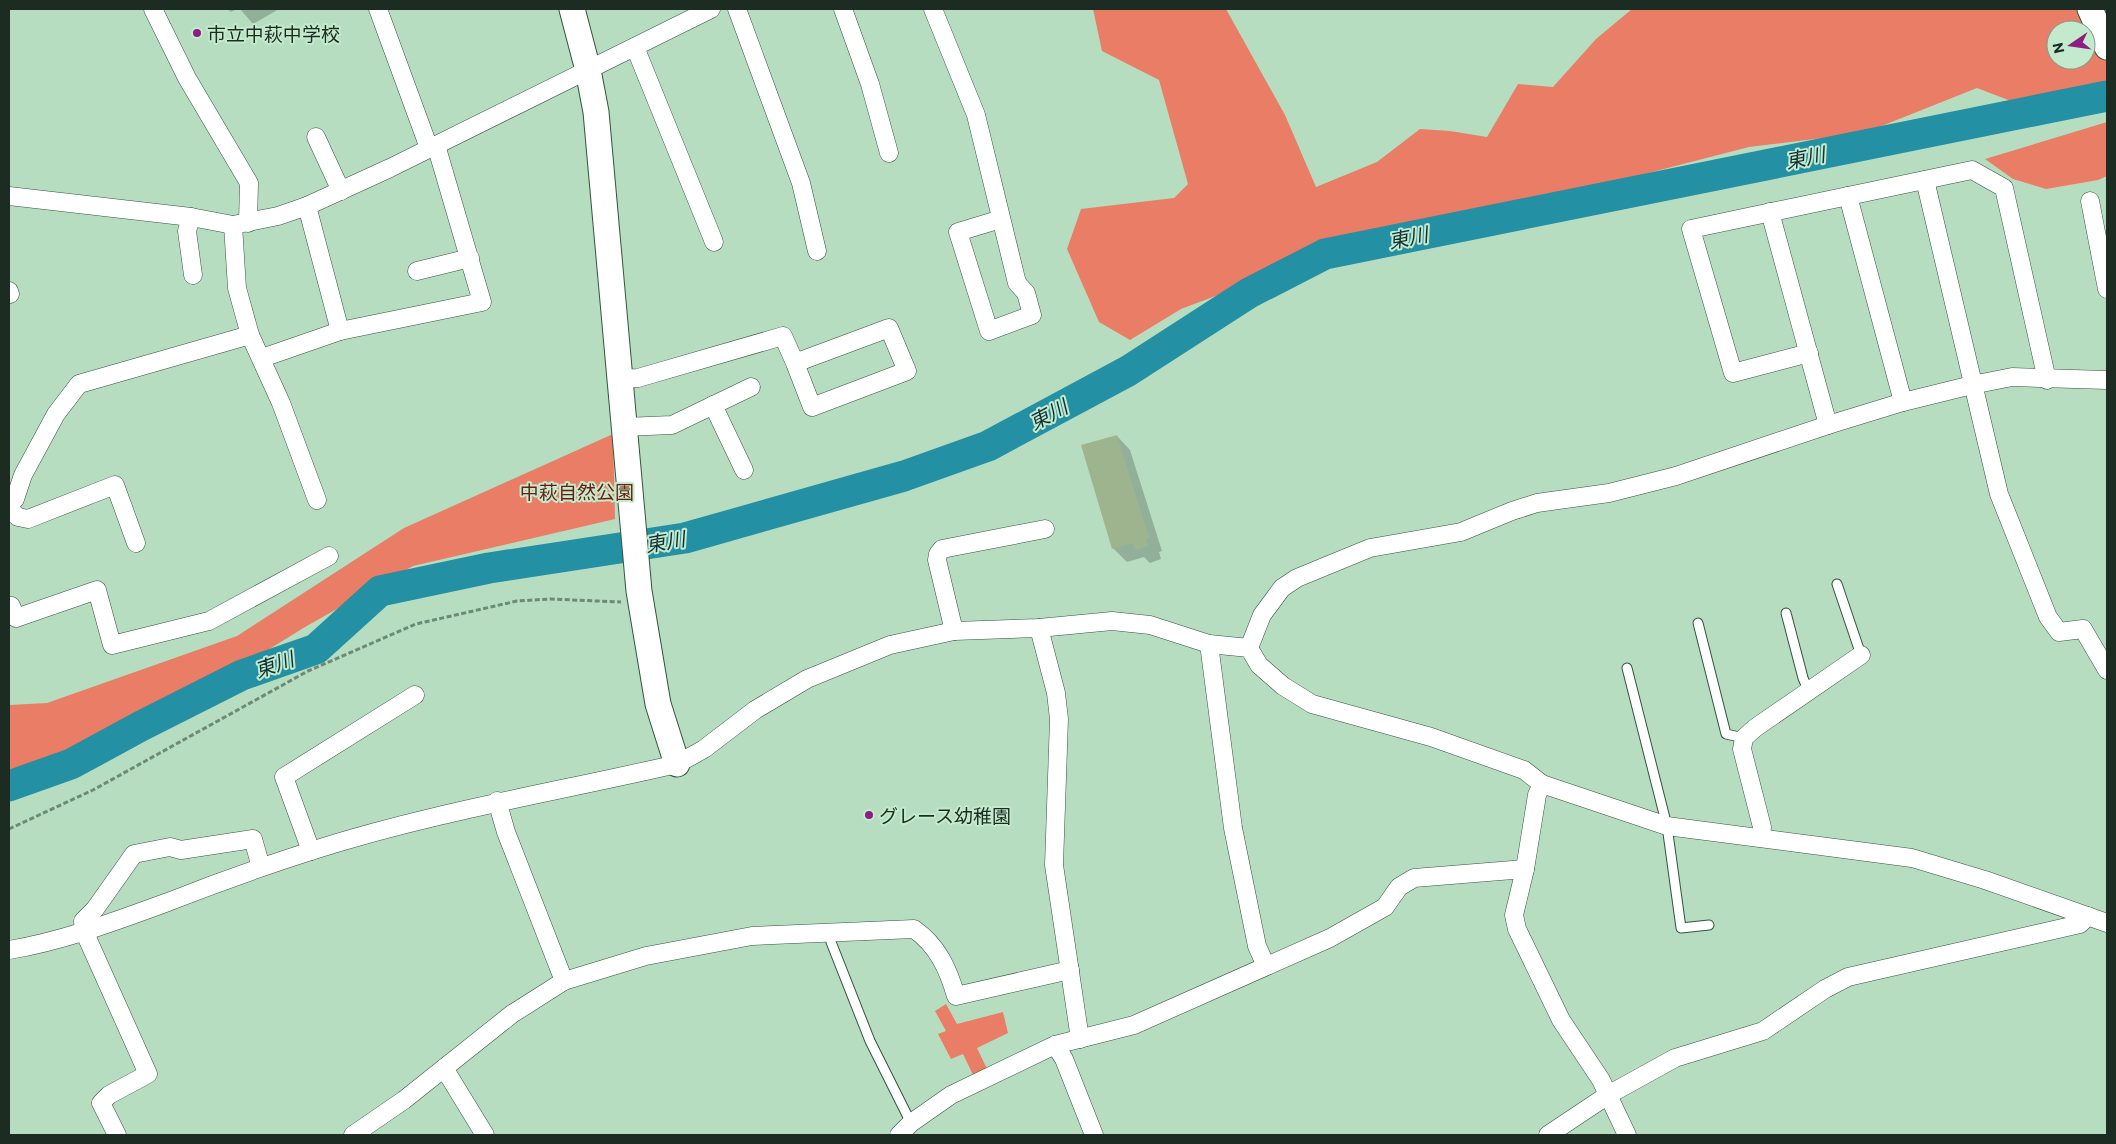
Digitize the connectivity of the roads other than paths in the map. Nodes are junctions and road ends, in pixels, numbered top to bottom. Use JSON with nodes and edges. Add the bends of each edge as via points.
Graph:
{"nodes":[{"id":1,"x":153,"y":9,"type":"edge"},
{"id":2,"x":378,"y":9,"type":"edge"},
{"id":3,"x":572,"y":9,"type":"edge"},
{"id":4,"x":737,"y":9,"type":"edge"},
{"id":5,"x":844,"y":9,"type":"edge"},
{"id":6,"x":933,"y":9,"type":"edge"},
{"id":7,"x":2090,"y":9,"type":"edge"},
{"id":8,"x":708,"y":10,"type":"edge"},
{"id":9,"x":635,"y":47,"type":"junction"},
{"id":10,"x":2107,"y":47,"type":"edge"},
{"id":11,"x":588,"y":70,"type":"junction"},
{"id":12,"x":316,"y":137,"type":"dead end"},
{"id":13,"x":433,"y":146,"type":"junction"},
{"id":14,"x":890,"y":153,"type":"dead end"},
{"id":15,"x":1925,"y":180,"type":"junction"},
{"id":16,"x":341,"y":191,"type":"junction"},
{"id":17,"x":9,"y":196,"type":"edge"},
{"id":18,"x":1848,"y":196,"type":"junction"},
{"id":19,"x":2090,"y":201,"type":"dead end"},
{"id":20,"x":307,"y":206,"type":"junction"},
{"id":21,"x":1770,"y":212,"type":"junction"},
{"id":22,"x":191,"y":217,"type":"junction"},
{"id":23,"x":1001,"y":219,"type":"junction"},
{"id":24,"x":240,"y":224,"type":"junction"},
{"id":25,"x":714,"y":242,"type":"dead end"},
{"id":26,"x":817,"y":251,"type":"dead end"},
{"id":27,"x":470,"y":258,"type":"junction"},
{"id":28,"x":417,"y":271,"type":"dead end"},
{"id":29,"x":193,"y":275,"type":"dead end"},
{"id":30,"x":2107,"y":289,"type":"edge"},
{"id":31,"x":340,"y":331,"type":"junction"},
{"id":32,"x":250,"y":335,"type":"junction"},
{"id":33,"x":1808,"y":353,"type":"junction"},
{"id":34,"x":262,"y":358,"type":"junction"},
{"id":35,"x":795,"y":363,"type":"junction"},
{"id":36,"x":620,"y":380,"type":"junction"},
{"id":37,"x":2047,"y":380,"type":"junction"},
{"id":38,"x":2107,"y":380,"type":"edge"},
{"id":39,"x":1972,"y":386,"type":"junction"},
{"id":40,"x":751,"y":387,"type":"dead end"},
{"id":41,"x":1903,"y":402,"type":"junction"},
{"id":42,"x":713,"y":405,"type":"junction"},
{"id":43,"x":1828,"y":425,"type":"junction"},
{"id":44,"x":624,"y":428,"type":"junction"},
{"id":45,"x":744,"y":470,"type":"dead end"},
{"id":46,"x":317,"y":500,"type":"dead end"},
{"id":47,"x":9,"y":507,"type":"edge"},
{"id":48,"x":1045,"y":529,"type":"dead end"},
{"id":49,"x":136,"y":543,"type":"dead end"},
{"id":50,"x":329,"y":556,"type":"dead end"},
{"id":51,"x":1837,"y":584,"type":"dead end"},
{"id":52,"x":9,"y":606,"type":"edge"},
{"id":53,"x":1786,"y":613,"type":"dead end"},
{"id":54,"x":1698,"y":623,"type":"dead end"},
{"id":55,"x":1039,"y":628,"type":"junction"},
{"id":56,"x":954,"y":631,"type":"junction"},
{"id":57,"x":1209,"y":644,"type":"junction"},
{"id":58,"x":1249,"y":648,"type":"junction"},
{"id":59,"x":1861,"y":655,"type":"joint"},
{"id":60,"x":1627,"y":668,"type":"dead end"},
{"id":61,"x":2107,"y":670,"type":"edge"},
{"id":62,"x":1810,"y":692,"type":"junction"},
{"id":63,"x":415,"y":695,"type":"dead end"},
{"id":64,"x":1744,"y":738,"type":"junction"},
{"id":65,"x":677,"y":764,"type":"junction"},
{"id":66,"x":1542,"y":784,"type":"junction"},
{"id":67,"x":497,"y":801,"type":"junction"},
{"id":68,"x":1667,"y":826,"type":"junction"},
{"id":69,"x":1761,"y":838,"type":"junction"},
{"id":70,"x":311,"y":851,"type":"junction"},
{"id":71,"x":261,"y":867,"type":"junction"},
{"id":72,"x":1525,"y":869,"type":"junction"},
{"id":73,"x":2088,"y":916,"type":"junction"},
{"id":74,"x":2107,"y":923,"type":"edge"},
{"id":75,"x":1709,"y":925,"type":"dead end"},
{"id":76,"x":84,"y":931,"type":"junction"},
{"id":77,"x":830,"y":931,"type":"junction"},
{"id":78,"x":9,"y":950,"type":"edge"},
{"id":79,"x":1266,"y":966,"type":"junction"},
{"id":80,"x":1070,"y":970,"type":"junction"},
{"id":81,"x":564,"y":981,"type":"junction"},
{"id":82,"x":1080,"y":1039,"type":"junction"},
{"id":83,"x":1055,"y":1045,"type":"junction"},
{"id":84,"x":444,"y":1068,"type":"junction"},
{"id":85,"x":1608,"y":1095,"type":"junction"},
{"id":86,"x":905,"y":1129,"type":"edge"},
{"id":87,"x":117,"y":1135,"type":"edge"},
{"id":88,"x":352,"y":1135,"type":"edge"},
{"id":89,"x":485,"y":1135,"type":"edge"},
{"id":90,"x":1094,"y":1135,"type":"edge"},
{"id":91,"x":1548,"y":1135,"type":"edge"},
{"id":92,"x":1627,"y":1135,"type":"edge"}],
"edges":[{"from":1,"to":24,"type":"street","via":[[187,78],[249,183]]},
{"from":2,"to":13,"type":"street"},
{"from":3,"to":11,"type":"street"},
{"from":4,"to":26,"type":"street","via":[[801,183]]},
{"from":5,"to":14,"type":"street"},
{"from":6,"to":23,"type":"street","via":[[976,115]]},
{"from":7,"to":10,"type":"street"},
{"from":8,"to":9,"type":"street"},
{"from":9,"to":11,"type":"street"},
{"from":9,"to":25,"type":"street"},
{"from":11,"to":13,"type":"street"},
{"from":11,"to":36,"type":"street","via":[[596,112]]},
{"from":12,"to":16,"type":"street"},
{"from":13,"to":16,"type":"street"},
{"from":13,"to":27,"type":"street"},
{"from":15,"to":18,"type":"street"},
{"from":15,"to":37,"type":"street","via":[[1972,170],[2004,188]]},
{"from":15,"to":39,"type":"street"},
{"from":16,"to":20,"type":"street"},
{"from":17,"to":22,"type":"street"},
{"from":18,"to":21,"type":"street"},
{"from":18,"to":41,"type":"street"},
{"from":19,"to":30,"type":"street"},
{"from":20,"to":24,"type":"street"},
{"from":20,"to":31,"type":"street"},
{"from":21,"to":33,"type":"street"},
{"from":21,"to":33,"type":"street","via":[[1691,228],[1734,373]]},
{"from":22,"to":24,"type":"street"},
{"from":22,"to":29,"type":"street","via":[[187,230]]},
{"from":23,"to":23,"type":"street","via":[[958,232],[989,332],[1032,315],[1026,292],[1017,283]]},
{"from":24,"to":32,"type":"street","via":[[237,288]]},
{"from":27,"to":28,"type":"street"},
{"from":27,"to":31,"type":"street","via":[[482,302]]},
{"from":31,"to":34,"type":"street"},
{"from":32,"to":34,"type":"street"},
{"from":32,"to":47,"type":"street","via":[[79,384],[56,414]]},
{"from":33,"to":43,"type":"street"},
{"from":34,"to":46,"type":"street"},
{"from":35,"to":35,"type":"street","via":[[812,407],[907,371],[890,328]]},
{"from":35,"to":36,"type":"street","via":[[783,336],[638,378]]},
{"from":36,"to":44,"type":"street"},
{"from":37,"to":38,"type":"street"},
{"from":37,"to":39,"type":"street","via":[[2012,377]]},
{"from":39,"to":41,"type":"street"},
{"from":39,"to":61,"type":"street","via":[[1999,494],[2048,617],[2059,632],[2083,629]]},
{"from":40,"to":42,"type":"street"},
{"from":41,"to":43,"type":"street"},
{"from":42,"to":44,"type":"street","via":[[672,425]]},
{"from":42,"to":45,"type":"street"},
{"from":43,"to":58,"type":"street","via":[[1676,476],[1609,493],[1537,504],[1446,535],[1370,548],[1296,578],[1282,588],[1262,615]]},
{"from":44,"to":65,"type":"street","via":[[641,596],[658,704]]},
{"from":47,"to":49,"type":"street","via":[[18,517],[28,519],[115,485]]},
{"from":48,"to":56,"type":"street","via":[[942,549],[938,560]]},
{"from":50,"to":52,"type":"street","via":[[209,621],[112,645],[97,590],[16,618]]},
{"from":51,"to":59,"type":"lane"},
{"from":53,"to":62,"type":"lane","via":[[1803,678]]},
{"from":54,"to":64,"type":"lane","via":[[1726,734]]},
{"from":55,"to":56,"type":"street"},
{"from":55,"to":57,"type":"street","via":[[1112,621],[1150,625]]},
{"from":55,"to":80,"type":"street","via":[[1056,693],[1059,719],[1054,865]]},
{"from":56,"to":65,"type":"street","via":[[890,645],[807,679],[755,710],[704,749]]},
{"from":57,"to":58,"type":"street"},
{"from":57,"to":79,"type":"street","via":[[1233,828],[1257,946]]},
{"from":58,"to":66,"type":"street","via":[[1259,665],[1283,686],[1312,704],[1432,737],[1524,770]]},
{"from":59,"to":62,"type":"street"},
{"from":60,"to":68,"type":"lane"},
{"from":62,"to":64,"type":"street"},
{"from":63,"to":70,"type":"street","via":[[284,777]]},
{"from":64,"to":69,"type":"street","via":[[1742,749],[1762,826]]},
{"from":65,"to":67,"type":"street"},
{"from":66,"to":68,"type":"street"},
{"from":66,"to":72,"type":"street","via":[[1537,795]]},
{"from":67,"to":70,"type":"street"},
{"from":67,"to":81,"type":"street"},
{"from":68,"to":69,"type":"street"},
{"from":68,"to":75,"type":"lane","via":[[1681,928]]},
{"from":69,"to":73,"type":"street","via":[[1912,858]]},
{"from":70,"to":71,"type":"street"},
{"from":71,"to":76,"type":"street"},
{"from":71,"to":76,"type":"street","via":[[253,839],[134,854],[95,909],[82,921]]},
{"from":72,"to":79,"type":"street","via":[[1414,878],[1399,887],[1385,907],[1330,938]]},
{"from":72,"to":85,"type":"street","via":[[1514,915],[1517,929],[1561,1020]]},
{"from":73,"to":74,"type":"street"},
{"from":73,"to":85,"type":"street","via":[[2080,924],[1848,977],[1763,1031],[1675,1058]]},
{"from":76,"to":78,"type":"street"},
{"from":76,"to":87,"type":"street","via":[[148,1074],[109,1095],[101,1103]]},
{"from":77,"to":80,"type":"street","via":[[914,929],[926,938],[948,969],[956,996]]},
{"from":77,"to":81,"type":"street","via":[[743,938],[646,956]]},
{"from":77,"to":86,"type":"lane","via":[[831,942]]},
{"from":79,"to":82,"type":"street","via":[[1134,1025]]},
{"from":80,"to":82,"type":"street"},
{"from":81,"to":84,"type":"street","via":[[512,1014]]},
{"from":82,"to":83,"type":"street"},
{"from":83,"to":86,"type":"street","via":[[951,1095]]},
{"from":83,"to":90,"type":"street","via":[[1064,1059]]},
{"from":84,"to":88,"type":"street"},
{"from":84,"to":89,"type":"street"},
{"from":85,"to":91,"type":"street"},
{"from":85,"to":92,"type":"street"}]}
